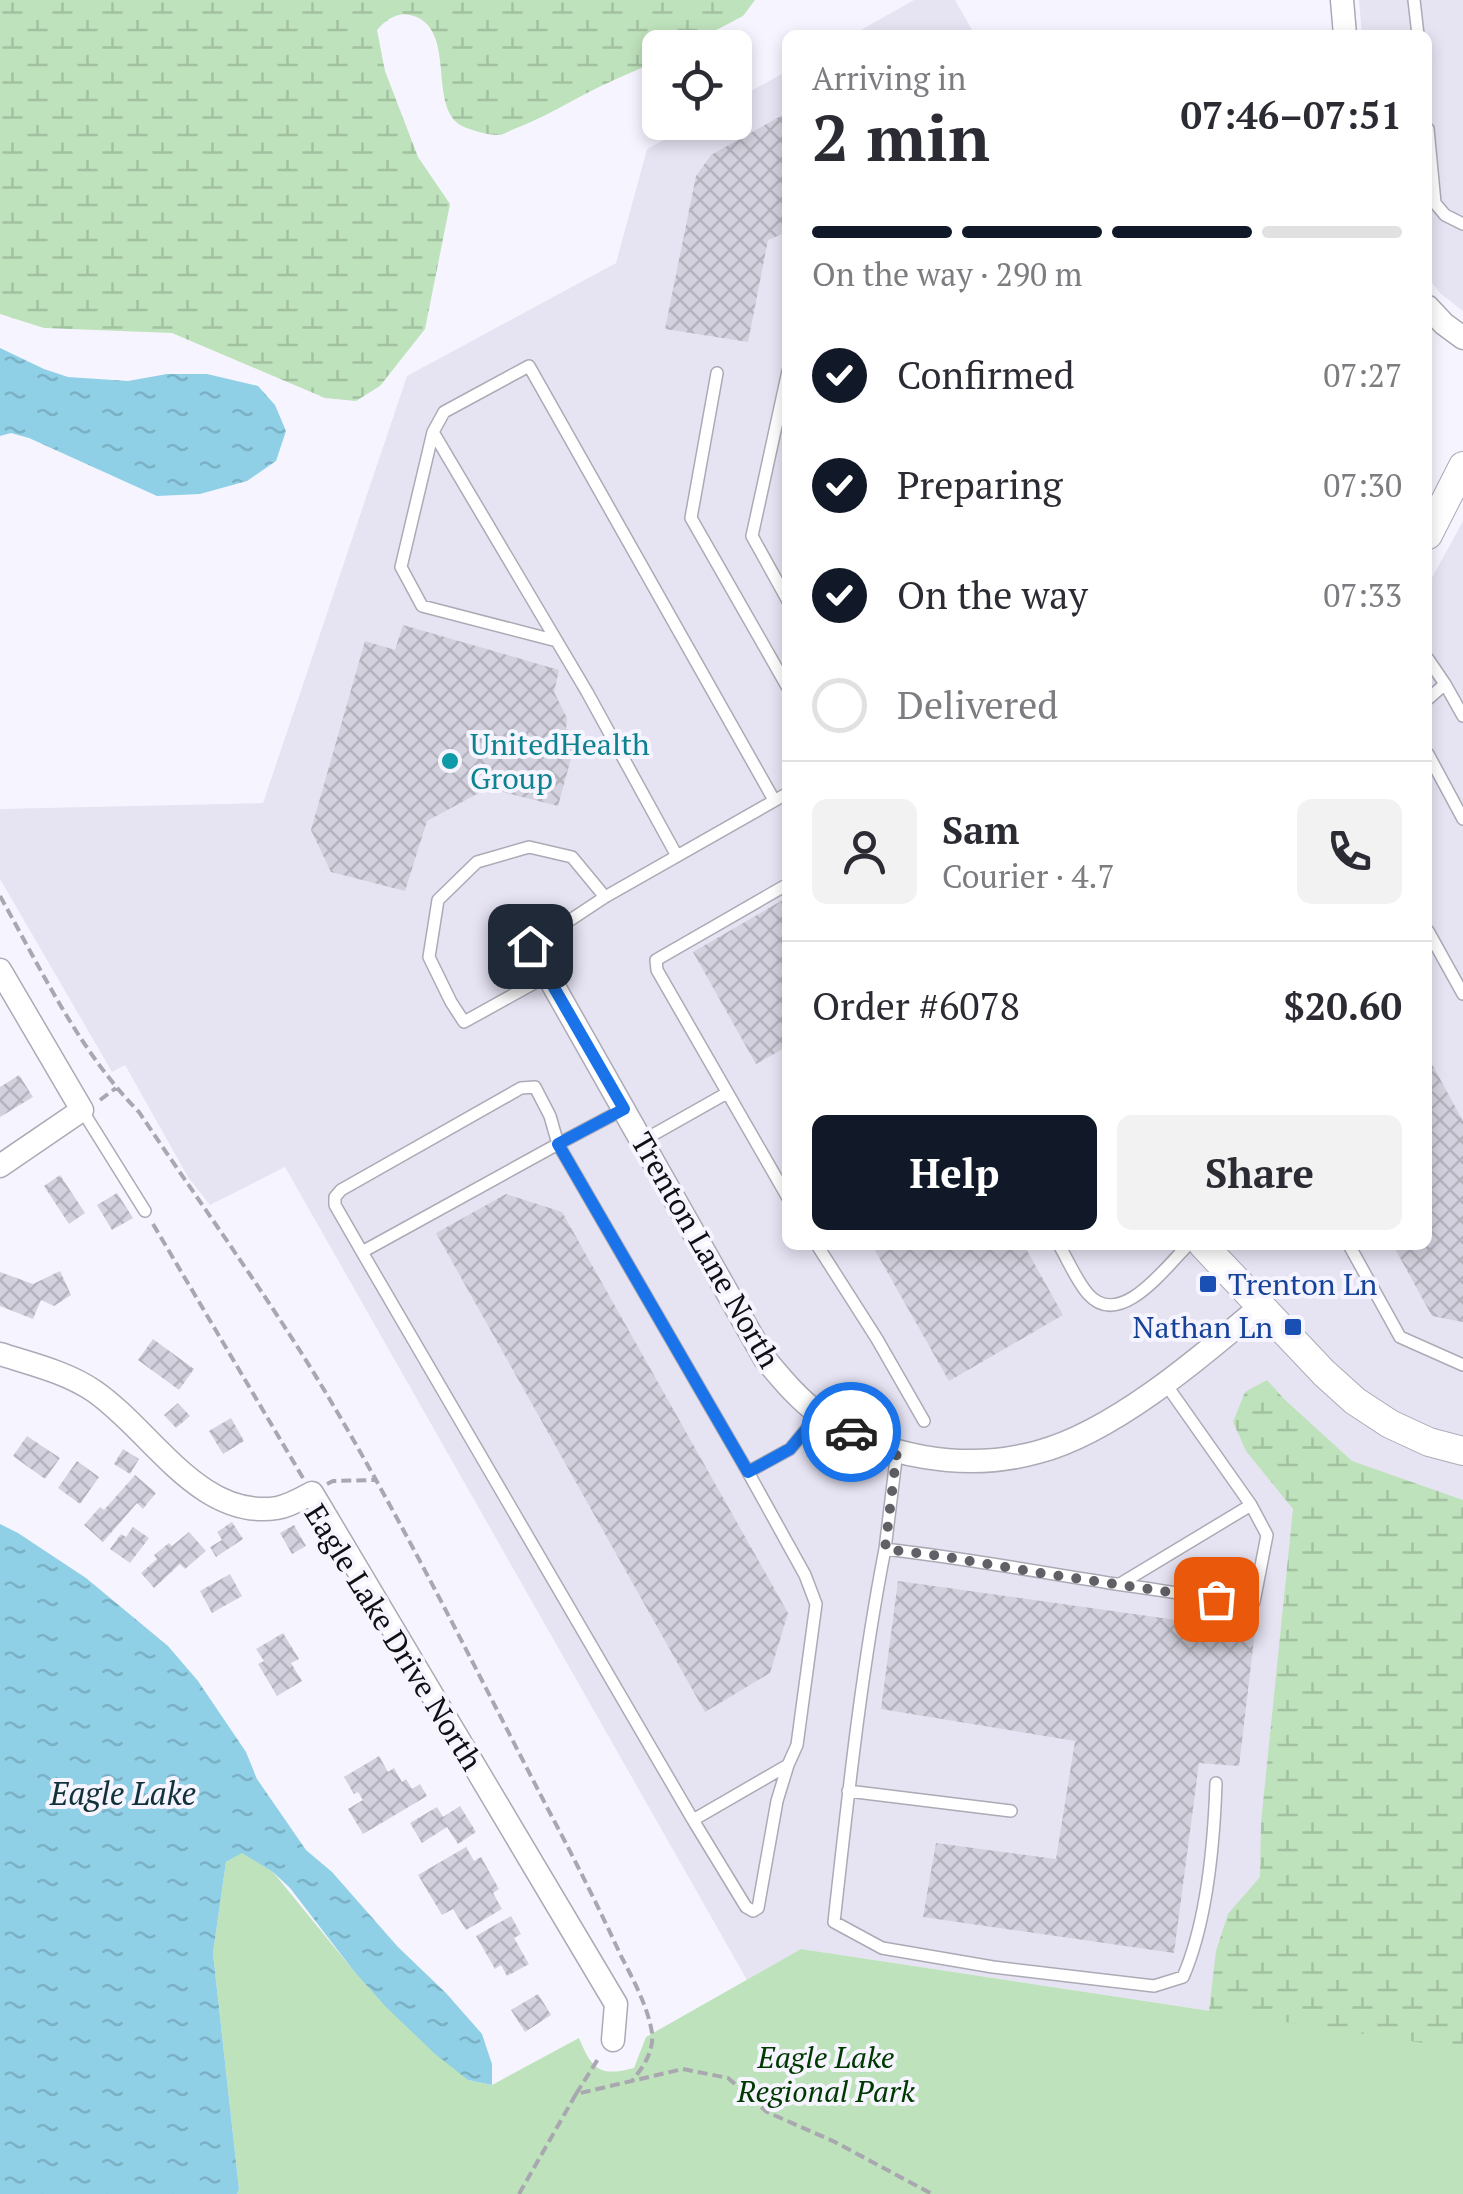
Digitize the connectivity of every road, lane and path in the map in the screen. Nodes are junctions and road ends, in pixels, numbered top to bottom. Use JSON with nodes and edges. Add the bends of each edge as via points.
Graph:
{"nodes":[{"id":1,"x":1342,"y":0,"type":"edge"},
{"id":2,"x":1414,"y":0,"type":"edge"},
{"id":3,"x":1345,"y":30,"type":"edge"},
{"id":4,"x":1417,"y":30,"type":"edge"},
{"id":5,"x":1432,"y":206,"type":"edge"},
{"id":6,"x":1463,"y":224,"type":"edge"},
{"id":7,"x":1432,"y":311,"type":"edge"},
{"id":8,"x":1463,"y":338,"type":"edge"},
{"id":9,"x":717,"y":373,"type":"dead end"},
{"id":10,"x":782,"y":399,"type":"edge"},
{"id":11,"x":433,"y":432,"type":"junction"},
{"id":12,"x":1463,"y":466,"type":"edge"},
{"id":13,"x":1432,"y":527,"type":"edge"},
{"id":14,"x":782,"y":591,"type":"edge"},
{"id":15,"x":557,"y":642,"type":"junction"},
{"id":16,"x":1432,"y":665,"type":"edge"},
{"id":17,"x":782,"y":677,"type":"edge"},
{"id":18,"x":1445,"y":684,"type":"junction"},
{"id":19,"x":1432,"y":695,"type":"edge"},
{"id":20,"x":1463,"y":716,"type":"edge"},
{"id":21,"x":1432,"y":761,"type":"edge"},
{"id":22,"x":782,"y":797,"type":"edge"},
{"id":23,"x":774,"y":800,"type":"junction"},
{"id":24,"x":1463,"y":819,"type":"edge"},
{"id":25,"x":677,"y":856,"type":"junction"},
{"id":26,"x":782,"y":887,"type":"edge"},
{"id":27,"x":0,"y":896,"type":"edge"},
{"id":28,"x":605,"y":897,"type":"junction"},
{"id":29,"x":1432,"y":938,"type":"edge"},
{"id":30,"x":530,"y":946,"type":"joint"},
{"id":31,"x":0,"y":970,"type":"edge"},
{"id":32,"x":547,"y":976,"type":"junction"},
{"id":33,"x":1463,"y":994,"type":"edge"},
{"id":34,"x":727,"y":1093,"type":"junction"},
{"id":35,"x":624,"y":1109,"type":"junction"},
{"id":36,"x":82,"y":1110,"type":"junction"},
{"id":37,"x":642,"y":1141,"type":"junction"},
{"id":38,"x":558,"y":1144,"type":"junction"},
{"id":39,"x":0,"y":1166,"type":"edge"},
{"id":40,"x":782,"y":1188,"type":"edge"},
{"id":41,"x":145,"y":1211,"type":"joint"},
{"id":42,"x":820,"y":1250,"type":"edge"},
{"id":43,"x":1062,"y":1250,"type":"edge"},
{"id":44,"x":1183,"y":1250,"type":"edge"},
{"id":45,"x":1208,"y":1250,"type":"edge"},
{"id":46,"x":1352,"y":1250,"type":"edge"},
{"id":47,"x":362,"y":1252,"type":"junction"},
{"id":48,"x":1261,"y":1306,"type":"junction"},
{"id":49,"x":0,"y":1354,"type":"edge"},
{"id":50,"x":1463,"y":1366,"type":"edge"},
{"id":51,"x":1164,"y":1383,"type":"junction"},
{"id":52,"x":819,"y":1414,"type":"junction"},
{"id":53,"x":924,"y":1421,"type":"dead end"},
{"id":54,"x":1463,"y":1450,"type":"edge"},
{"id":55,"x":897,"y":1451,"type":"junction"},
{"id":56,"x":748,"y":1472,"type":"junction"},
{"id":57,"x":375,"y":1480,"type":"junction"},
{"id":58,"x":312,"y":1493,"type":"junction"},
{"id":59,"x":1251,"y":1505,"type":"junction"},
{"id":60,"x":885,"y":1549,"type":"junction"},
{"id":61,"x":1120,"y":1584,"type":"junction"},
{"id":62,"x":788,"y":1764,"type":"junction"},
{"id":63,"x":1216,"y":1783,"type":"dead end"},
{"id":64,"x":848,"y":1791,"type":"junction"},
{"id":65,"x":1011,"y":1812,"type":"dead end"},
{"id":66,"x":693,"y":1820,"type":"junction"},
{"id":67,"x":612,"y":2040,"type":"joint"},
{"id":68,"x":632,"y":2081,"type":"junction"},
{"id":69,"x":576,"y":2094,"type":"junction"},
{"id":70,"x":519,"y":2194,"type":"edge"},
{"id":71,"x":932,"y":2194,"type":"edge"}],
"edges":[{"from":1,"to":3,"type":"street"},
{"from":2,"to":4,"type":"lane"},
{"from":5,"to":6,"type":"lane"},
{"from":7,"to":8,"type":"street"},
{"from":9,"to":17,"type":"lane","via":[[691,518]]},
{"from":10,"to":14,"type":"lane","via":[[752,536]]},
{"from":11,"to":15,"type":"lane"},
{"from":11,"to":15,"type":"lane","via":[[401,567],[422,606]]},
{"from":11,"to":23,"type":"lane","via":[[444,412],[529,366]]},
{"from":12,"to":13,"type":"street"},
{"from":15,"to":25,"type":"lane"},
{"from":16,"to":18,"type":"lane"},
{"from":18,"to":19,"type":"lane"},
{"from":18,"to":20,"type":"lane"},
{"from":21,"to":24,"type":"lane"},
{"from":22,"to":23,"type":"lane"},
{"from":23,"to":25,"type":"lane"},
{"from":25,"to":28,"type":"lane"},
{"from":26,"to":34,"type":"lane","via":[[656,960]]},
{"from":27,"to":57,"type":"path","via":[[80,1037],[140,1112],[285,1328]]},
{"from":28,"to":30,"type":"lane"},
{"from":28,"to":32,"type":"lane","via":[[572,857],[529,847],[477,862],[438,900],[429,957],[464,1022]]},
{"from":29,"to":33,"type":"lane"},
{"from":30,"to":32,"type":"street","name":"Trenton Lane North"},
{"from":31,"to":36,"type":"street"},
{"from":32,"to":35,"type":"street","name":"Trenton Lane North"},
{"from":34,"to":37,"type":"lane"},
{"from":34,"to":40,"type":"lane"},
{"from":35,"to":37,"type":"street","name":"Trenton Lane North"},
{"from":35,"to":38,"type":"lane"},
{"from":36,"to":39,"type":"street"},
{"from":36,"to":41,"type":"lane"},
{"from":37,"to":52,"type":"street","name":"Trenton Lane North","via":[[765,1359]]},
{"from":38,"to":47,"type":"lane"},
{"from":38,"to":47,"type":"lane","via":[[535,1087],[521,1088],[341,1190],[335,1205]]},
{"from":38,"to":56,"type":"lane"},
{"from":41,"to":58,"type":"path"},
{"from":42,"to":53,"type":"lane"},
{"from":43,"to":44,"type":"lane","via":[[1086,1293],[1102,1305],[1120,1306]]},
{"from":45,"to":48,"type":"street"},
{"from":46,"to":50,"type":"lane","via":[[1400,1337]]},
{"from":47,"to":66,"type":"lane"},
{"from":48,"to":51,"type":"street","name":"Trenton Lane North"},
{"from":48,"to":54,"type":"street","via":[[1355,1402],[1428,1442]]},
{"from":49,"to":58,"type":"street","name":"Eagle Lake Drive North","via":[[93,1390],[203,1491],[232,1506],[278,1508]]},
{"from":51,"to":55,"type":"street","name":"Trenton Lane North","via":[[1099,1425],[1040,1452],[956,1461]]},
{"from":51,"to":59,"type":"lane"},
{"from":52,"to":55,"type":"street","name":"Trenton Lane North"},
{"from":52,"to":56,"type":"lane","via":[[790,1449]]},
{"from":55,"to":60,"type":"lane"},
{"from":56,"to":62,"type":"lane","via":[[816,1604],[797,1745]]},
{"from":57,"to":58,"type":"path","via":[[333,1481]]},
{"from":57,"to":68,"type":"path","via":[[633,1980],[652,2041]]},
{"from":58,"to":67,"type":"street","name":"Eagle Lake Drive North","via":[[616,2004]]},
{"from":59,"to":61,"type":"lane"},
{"from":59,"to":61,"type":"lane","via":[[1266,1535],[1254,1602]]},
{"from":60,"to":61,"type":"lane"},
{"from":60,"to":64,"type":"lane"},
{"from":62,"to":66,"type":"lane"},
{"from":62,"to":66,"type":"lane","via":[[758,1908],[746,1907]]},
{"from":63,"to":64,"type":"lane","via":[[1214,1840],[1193,1953],[1182,1977],[1154,1986],[882,1948],[834,1922]]},
{"from":64,"to":65,"type":"lane"},
{"from":67,"to":69,"type":"path"},
{"from":68,"to":69,"type":"path"},
{"from":68,"to":71,"type":"path","via":[[683,2070],[728,2078],[767,2112]]},
{"from":69,"to":70,"type":"path"}]}
